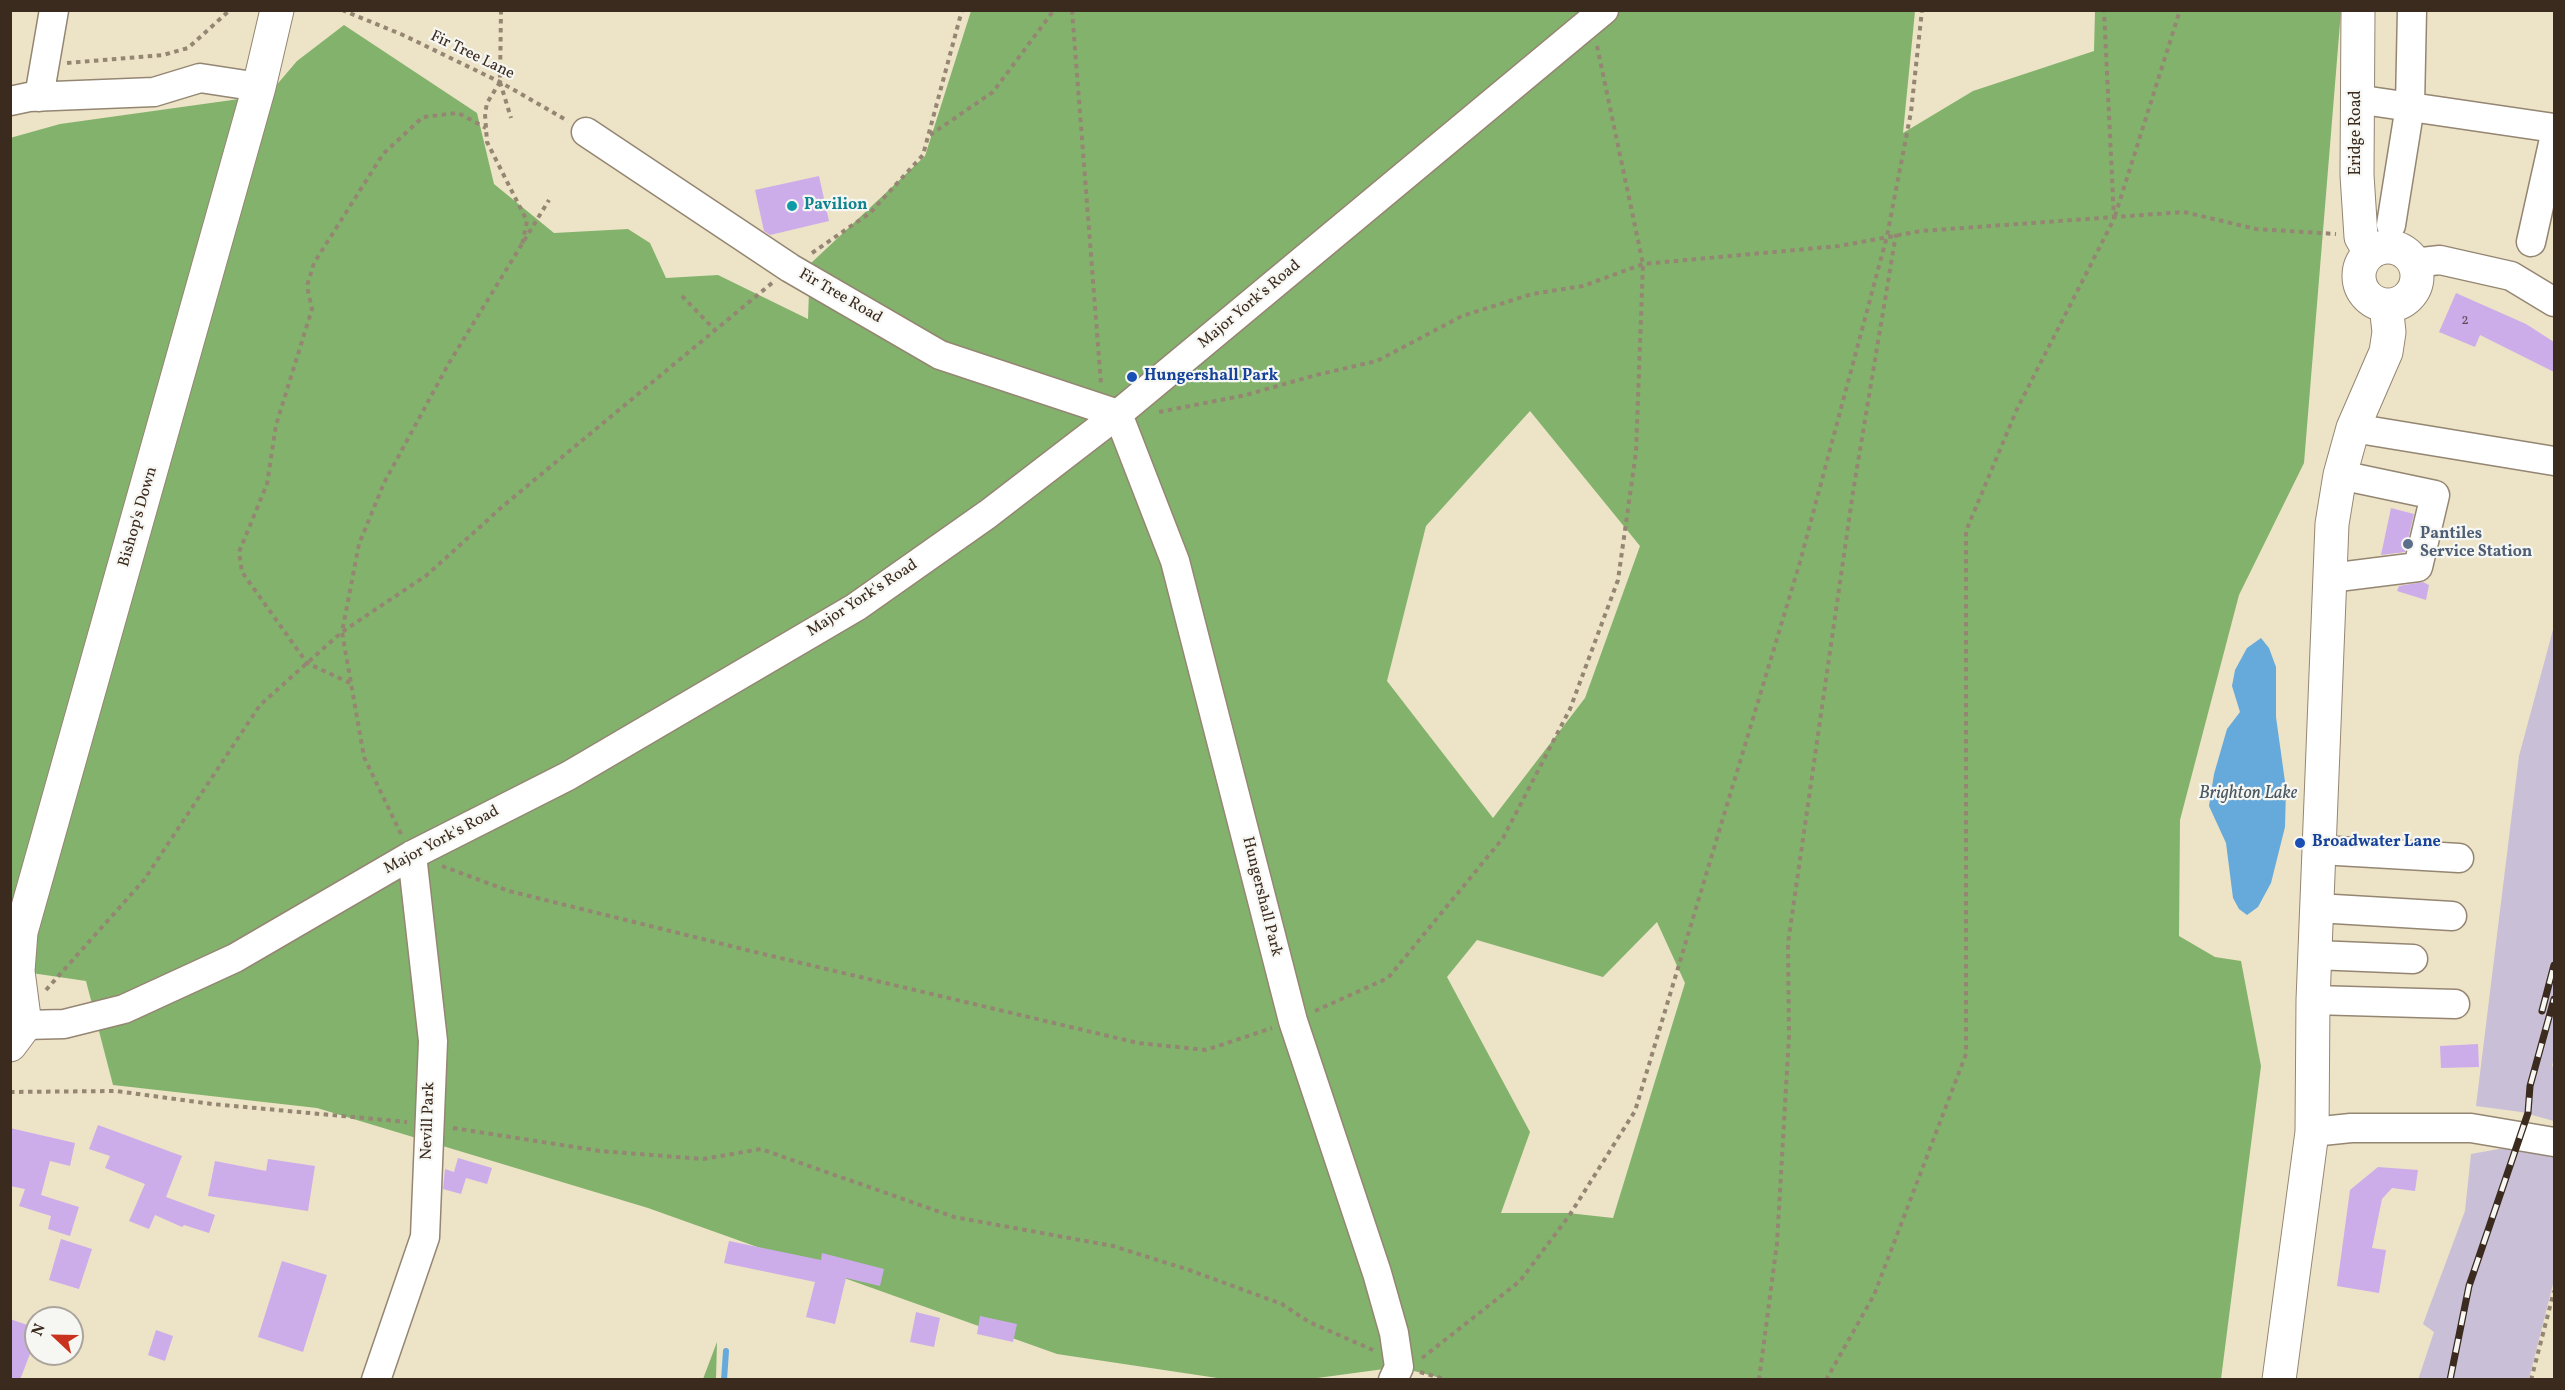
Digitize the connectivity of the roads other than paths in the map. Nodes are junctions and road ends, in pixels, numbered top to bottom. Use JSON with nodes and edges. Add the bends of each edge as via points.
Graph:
{"nodes":[{"id":1,"x":54,"y":10,"type":"edge"},
{"id":2,"x":277,"y":10,"type":"edge"},
{"id":3,"x":1604,"y":10,"type":"edge"},
{"id":4,"x":2358,"y":10,"type":"edge"},
{"id":5,"x":2412,"y":10,"type":"edge"},
{"id":6,"x":259,"y":87,"type":"junction"},
{"id":7,"x":39,"y":97,"type":"junction"},
{"id":8,"x":2356,"y":99,"type":"junction"},
{"id":9,"x":10,"y":101,"type":"edge"},
{"id":10,"x":2410,"y":106,"type":"junction"},
{"id":11,"x":2554,"y":128,"type":"edge"},
{"id":12,"x":586,"y":132,"type":"road end"},
{"id":13,"x":2554,"y":140,"type":"edge"},
{"id":14,"x":2391,"y":225,"type":"dead end"},
{"id":15,"x":2531,"y":242,"type":"dead end"},
{"id":16,"x":2365,"y":245,"type":"junction"},
{"id":17,"x":2413,"y":263,"type":"junction"},
{"id":18,"x":2554,"y":302,"type":"edge"},
{"id":19,"x":2386,"y":305,"type":"junction"},
{"id":20,"x":1118,"y":414,"type":"junction"},
{"id":21,"x":2353,"y":428,"type":"junction"},
{"id":22,"x":2554,"y":461,"type":"edge"},
{"id":23,"x":2340,"y":475,"type":"junction"},
{"id":24,"x":2330,"y":578,"type":"junction"},
{"id":25,"x":2320,"y":849,"type":"junction"},
{"id":26,"x":412,"y":855,"type":"junction"},
{"id":27,"x":2459,"y":858,"type":"dead end"},
{"id":28,"x":2317,"y":908,"type":"junction"},
{"id":29,"x":2452,"y":916,"type":"dead end"},
{"id":30,"x":2315,"y":955,"type":"junction"},
{"id":31,"x":2413,"y":959,"type":"dead end"},
{"id":32,"x":2313,"y":1000,"type":"junction"},
{"id":33,"x":2455,"y":1004,"type":"dead end"},
{"id":34,"x":18,"y":1035,"type":"edge"},
{"id":35,"x":2312,"y":1132,"type":"junction"},
{"id":36,"x":2554,"y":1142,"type":"edge"},
{"id":37,"x":1396,"y":1373,"type":"edge"},
{"id":38,"x":376,"y":1380,"type":"edge"},
{"id":39,"x":2279,"y":1380,"type":"edge"}],
"edges":[{"from":1,"to":7,"type":"street"},
{"from":2,"to":6,"type":"main road","name":"Bishop's Down"},
{"from":3,"to":20,"type":"street","name":"Major York's Road"},
{"from":4,"to":8,"type":"main road","name":"Eridge Road"},
{"from":5,"to":10,"type":"street"},
{"from":6,"to":7,"type":"street","via":[[200,78],[154,92]]},
{"from":6,"to":34,"type":"main road","name":"Bishop's Down","via":[[21,932]]},
{"from":7,"to":9,"type":"street"},
{"from":8,"to":10,"type":"street"},
{"from":8,"to":16,"type":"main road","name":"Eridge Road"},
{"from":10,"to":11,"type":"street"},
{"from":10,"to":14,"type":"street"},
{"from":12,"to":20,"type":"street","name":"Fir Tree Road","via":[[790,268],[940,355]]},
{"from":13,"to":15,"type":"street"},
{"from":16,"to":17,"type":"main road","via":[[2398,249]]},
{"from":16,"to":19,"type":"main road","via":[[2359,280],[2368,297]]},
{"from":17,"to":18,"type":"street","via":[[2440,260],[2511,276]]},
{"from":17,"to":19,"type":"main road","via":[[2416,280],[2410,295]]},
{"from":19,"to":21,"type":"main road","via":[[2386,352]]},
{"from":20,"to":26,"type":"street","name":"Major York's Road","via":[[988,514],[856,607],[568,776]]},
{"from":20,"to":37,"type":"street","name":"Hungershall Park","via":[[1175,561],[1293,1021],[1394,1333]]},
{"from":21,"to":22,"type":"street"},
{"from":21,"to":23,"type":"main road"},
{"from":23,"to":24,"type":"main road","via":[[2332,524]]},
{"from":23,"to":24,"type":"street","via":[[2435,495],[2418,567]]},
{"from":24,"to":25,"type":"main road"},
{"from":25,"to":27,"type":"street"},
{"from":25,"to":28,"type":"main road"},
{"from":26,"to":34,"type":"street","name":"Major York's Road","via":[[235,958],[124,1009]]},
{"from":26,"to":38,"type":"street","name":"Nevill Park","via":[[433,1041],[425,1237]]},
{"from":28,"to":29,"type":"street"},
{"from":28,"to":30,"type":"main road"},
{"from":30,"to":31,"type":"street"},
{"from":30,"to":32,"type":"main road"},
{"from":32,"to":33,"type":"street"},
{"from":32,"to":35,"type":"main road"},
{"from":35,"to":36,"type":"street","via":[[2351,1128],[2471,1128]]},
{"from":35,"to":39,"type":"main road"}]}
